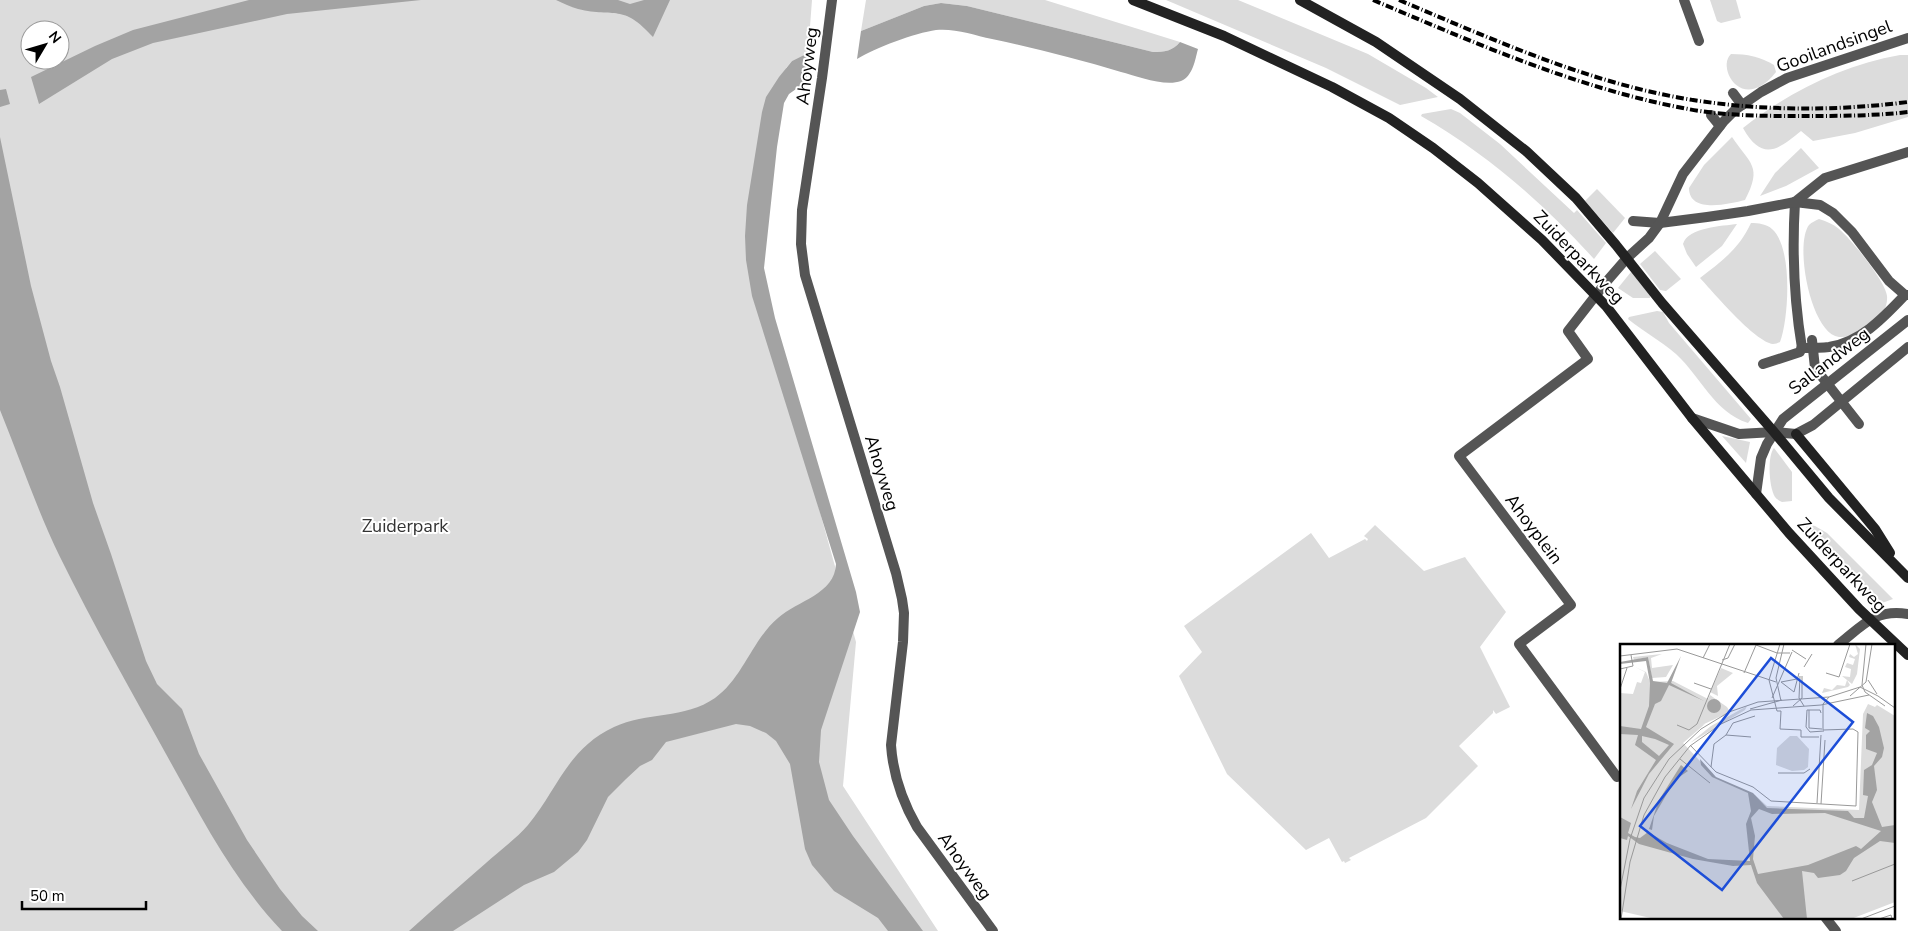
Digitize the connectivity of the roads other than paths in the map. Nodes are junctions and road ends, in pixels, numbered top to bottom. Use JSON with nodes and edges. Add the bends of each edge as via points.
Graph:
{"nodes":[{"id":1,"x":832,"y":0,"type":"edge"},
{"id":2,"x":1133,"y":0,"type":"edge"},
{"id":3,"x":1300,"y":0,"type":"edge"},
{"id":4,"x":1684,"y":0,"type":"edge"},
{"id":5,"x":1908,"y":38,"type":"edge"},
{"id":6,"x":1699,"y":41,"type":"dead end"},
{"id":7,"x":1733,"y":93,"type":"dead end"},
{"id":8,"x":1742,"y":105,"type":"junction"},
{"id":9,"x":1711,"y":115,"type":"dead end"},
{"id":10,"x":1720,"y":126,"type":"junction"},
{"id":11,"x":1908,"y":152,"type":"edge"},
{"id":12,"x":1795,"y":202,"type":"junction"},
{"id":13,"x":1633,"y":221,"type":"dead end"},
{"id":14,"x":1660,"y":222,"type":"junction"},
{"id":15,"x":1627,"y":258,"type":"junction"},
{"id":16,"x":1596,"y":295,"type":"junction"},
{"id":17,"x":1906,"y":295,"type":"edge"},
{"id":18,"x":1576,"y":320,"type":"joint"},
{"id":19,"x":1908,"y":320,"type":"edge"},
{"id":20,"x":1812,"y":340,"type":"dead end"},
{"id":21,"x":1802,"y":347,"type":"junction"},
{"id":22,"x":1908,"y":348,"type":"edge"},
{"id":23,"x":1763,"y":364,"type":"dead end"},
{"id":24,"x":1692,"y":418,"type":"junction"},
{"id":25,"x":1859,"y":424,"type":"dead end"},
{"id":26,"x":1774,"y":432,"type":"junction"},
{"id":27,"x":1796,"y":434,"type":"junction"},
{"id":28,"x":1756,"y":494,"type":"junction"},
{"id":29,"x":1898,"y":567,"type":"junction"},
{"id":30,"x":1908,"y":578,"type":"edge"},
{"id":31,"x":1908,"y":614,"type":"edge"},
{"id":32,"x":1869,"y":619,"type":"junction"},
{"id":33,"x":1839,"y":644,"type":"edge"},
{"id":34,"x":1892,"y":644,"type":"edge"},
{"id":35,"x":1896,"y":648,"type":"edge"},
{"id":36,"x":1908,"y":655,"type":"edge"},
{"id":37,"x":1617,"y":777,"type":"dead end"},
{"id":38,"x":1826,"y":918,"type":"edge"},
{"id":39,"x":993,"y":931,"type":"edge"},
{"id":40,"x":1836,"y":931,"type":"edge"}],
"edges":[{"from":1,"to":39,"type":"street","name":"Ahoyweg","via":[[802,210],[803,262],[900,584],[904,626],[892,732],[894,772],[902,799],[917,827]]},
{"from":2,"to":16,"type":"main road","name":"Zuiderparkweg","via":[[1272,57],[1390,118],[1478,183],[1542,240]]},
{"from":3,"to":15,"type":"main road","name":"Zuiderparkweg","via":[[1383,47],[1460,99],[1519,146],[1576,198]]},
{"from":4,"to":6,"type":"street"},
{"from":5,"to":8,"type":"street","name":"Gooilandsingel","via":[[1787,78]]},
{"from":7,"to":8,"type":"street"},
{"from":8,"to":10,"type":"street","name":"Gooilandsingel"},
{"from":9,"to":10,"type":"street"},
{"from":10,"to":14,"type":"street","name":"Gooilandsingel","via":[[1683,174]]},
{"from":11,"to":12,"type":"street","via":[[1825,178]]},
{"from":12,"to":14,"type":"street"},
{"from":12,"to":17,"type":"street","via":[[1820,206],[1833,213],[1852,232],[1889,281]]},
{"from":12,"to":21,"type":"street","via":[[1796,309]]},
{"from":13,"to":14,"type":"street"},
{"from":14,"to":15,"type":"street","name":"Gooilandsingel","via":[[1649,238]]},
{"from":15,"to":16,"type":"street","name":"Gooilandsingel"},
{"from":15,"to":26,"type":"main road","name":"Zuiderparkweg"},
{"from":16,"to":18,"type":"street","name":"Gooilandsingel"},
{"from":16,"to":24,"type":"main road","name":"Zuiderparkweg"},
{"from":17,"to":21,"type":"street","name":"Sallandweg","via":[[1854,340],[1830,347]]},
{"from":18,"to":37,"type":"street","name":"Ahoyplein","via":[[1568,331],[1588,360],[1459,456],[1571,606],[1519,644]]},
{"from":19,"to":26,"type":"street","name":"Sallandweg","via":[[1798,406]]},
{"from":20,"to":25,"type":"street","via":[[1815,368]]},
{"from":21,"to":23,"type":"street","via":[[1800,352]]},
{"from":22,"to":27,"type":"street","via":[[1813,425]]},
{"from":24,"to":26,"type":"street","via":[[1739,434]]},
{"from":24,"to":28,"type":"main road","name":"Zuiderparkweg"},
{"from":26,"to":27,"type":"street"},
{"from":26,"to":28,"type":"street","name":"Sallandweg","via":[[1761,458]]},
{"from":26,"to":29,"type":"main road","name":"Zuiderparkweg","via":[[1829,498]]},
{"from":27,"to":29,"type":"main road","via":[[1875,529]]},
{"from":28,"to":32,"type":"main road","name":"Zuiderparkweg"},
{"from":29,"to":30,"type":"main road","name":"Zuiderparkweg"},
{"from":31,"to":32,"type":"street","via":[[1880,615]]},
{"from":32,"to":33,"type":"street"},
{"from":32,"to":34,"type":"main road","name":"Zuiderparkweg"},
{"from":35,"to":36,"type":"main road","name":"Zuiderparkweg"},
{"from":38,"to":40,"type":"street"}]}
